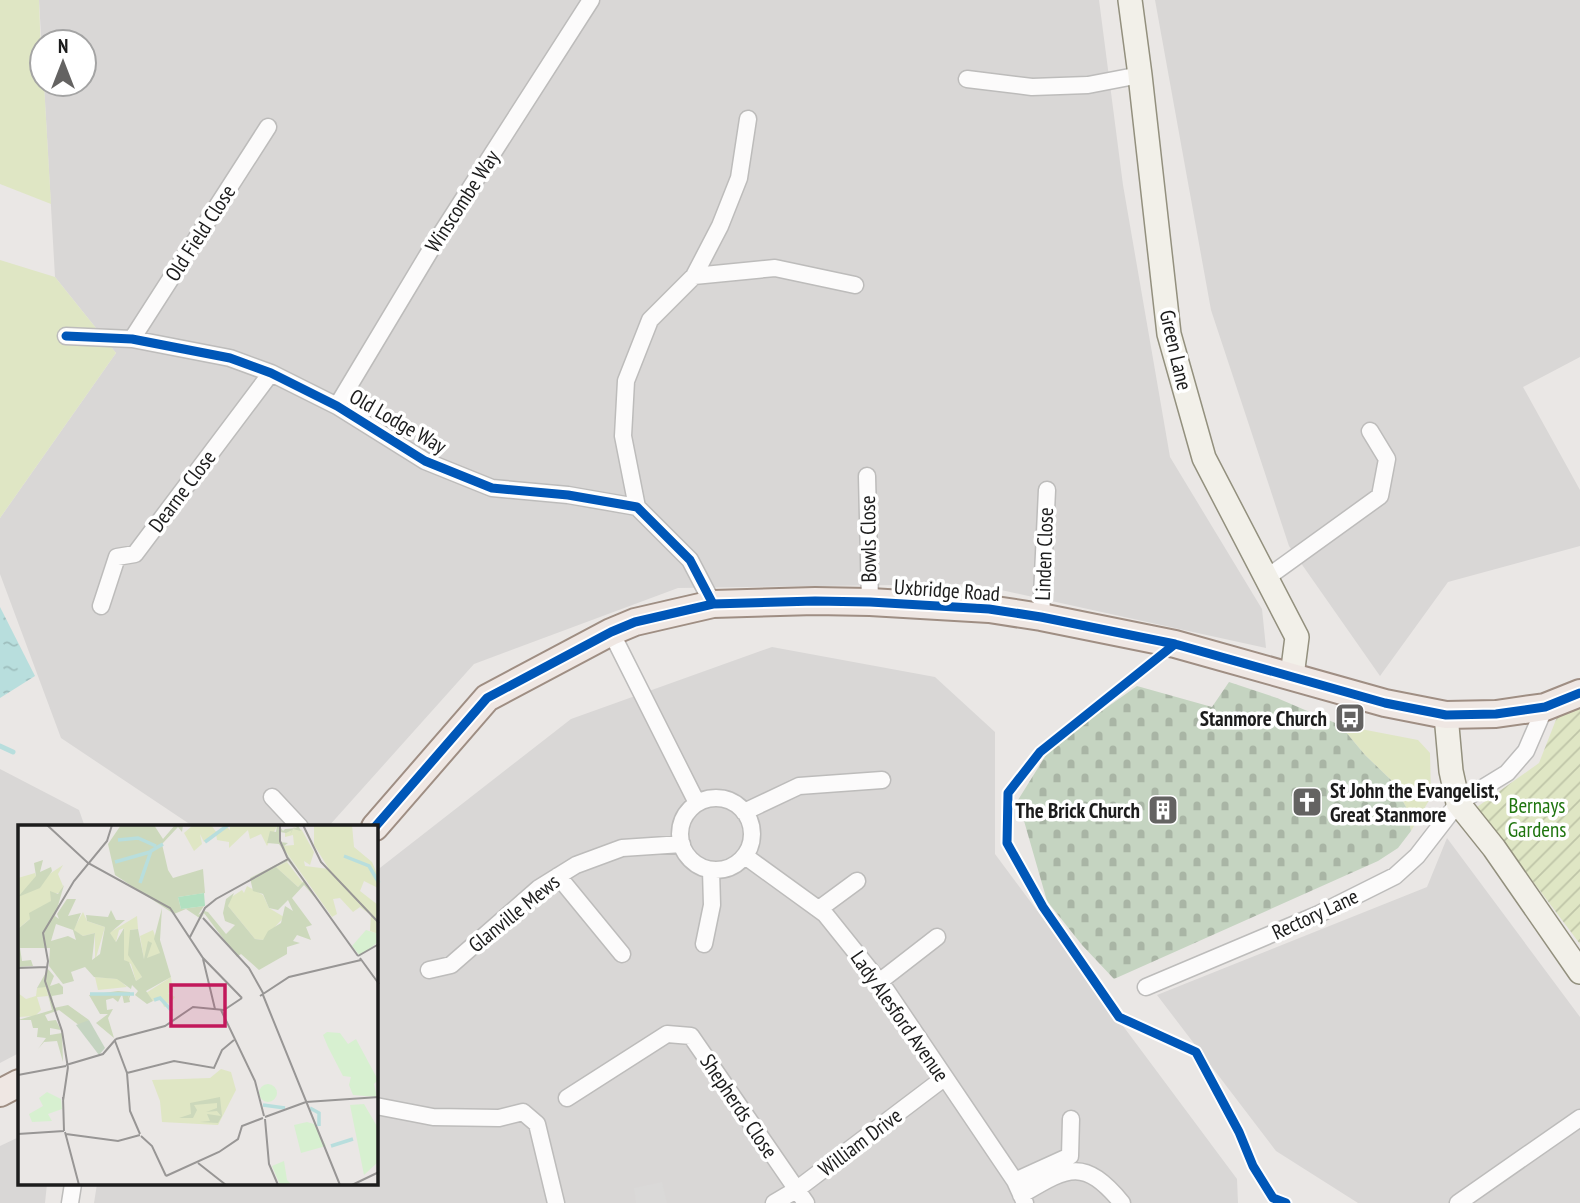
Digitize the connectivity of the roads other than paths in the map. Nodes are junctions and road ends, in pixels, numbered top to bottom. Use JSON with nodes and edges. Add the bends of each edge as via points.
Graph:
{"nodes":[{"id":1,"x":591,"y":0,"type":"edge"},
{"id":2,"x":1130,"y":0,"type":"edge"},
{"id":3,"x":1140,"y":75,"type":"junction"},
{"id":4,"x":967,"y":79,"type":"dead end"},
{"id":5,"x":748,"y":119,"type":"dead end"},
{"id":6,"x":268,"y":127,"type":"dead end"},
{"id":7,"x":694,"y":276,"type":"junction"},
{"id":8,"x":855,"y":285,"type":"dead end"},
{"id":9,"x":66,"y":337,"type":"dead end"},
{"id":10,"x":132,"y":339,"type":"junction"},
{"id":11,"x":271,"y":373,"type":"junction"},
{"id":12,"x":337,"y":406,"type":"junction"},
{"id":13,"x":1370,"y":431,"type":"dead end"},
{"id":14,"x":867,"y":476,"type":"dead end"},
{"id":15,"x":1047,"y":491,"type":"dead end"},
{"id":16,"x":637,"y":507,"type":"junction"},
{"id":17,"x":1265,"y":579,"type":"junction"},
{"id":18,"x":870,"y":602,"type":"junction"},
{"id":19,"x":713,"y":604,"type":"junction"},
{"id":20,"x":101,"y":606,"type":"dead end"},
{"id":21,"x":1041,"y":617,"type":"junction"},
{"id":22,"x":611,"y":632,"type":"junction"},
{"id":23,"x":1293,"y":677,"type":"junction"},
{"id":24,"x":1580,"y":693,"type":"edge"},
{"id":25,"x":1545,"y":707,"type":"junction"},
{"id":26,"x":1446,"y":715,"type":"junction"},
{"id":27,"x":882,"y":780,"type":"dead end"},
{"id":28,"x":272,"y":797,"type":"dead end"},
{"id":29,"x":697,"y":803,"type":"junction"},
{"id":30,"x":1458,"y":803,"type":"junction"},
{"id":31,"x":744,"y":812,"type":"junction"},
{"id":32,"x":298,"y":825,"type":"edge"},
{"id":33,"x":376,"y":825,"type":"edge"},
{"id":34,"x":682,"y":844,"type":"junction"},
{"id":35,"x":745,"y":856,"type":"junction"},
{"id":36,"x":711,"y":870,"type":"junction"},
{"id":37,"x":558,"y":876,"type":"junction"},
{"id":38,"x":857,"y":881,"type":"dead end"},
{"id":39,"x":819,"y":909,"type":"junction"},
{"id":40,"x":937,"y":937,"type":"dead end"},
{"id":41,"x":704,"y":944,"type":"dead end"},
{"id":42,"x":622,"y":954,"type":"dead end"},
{"id":43,"x":429,"y":970,"type":"dead end"},
{"id":44,"x":1580,"y":972,"type":"edge"},
{"id":45,"x":879,"y":982,"type":"junction"},
{"id":46,"x":1146,"y":988,"type":"dead end"},
{"id":47,"x":944,"y":1078,"type":"junction"},
{"id":48,"x":567,"y":1098,"type":"dead end"},
{"id":49,"x":379,"y":1102,"type":"edge"},
{"id":50,"x":1580,"y":1118,"type":"edge"},
{"id":51,"x":1072,"y":1119,"type":"dead end"},
{"id":52,"x":1020,"y":1193,"type":"edge"},
{"id":53,"x":801,"y":1196,"type":"edge"},
{"id":54,"x":556,"y":1203,"type":"edge"},
{"id":55,"x":774,"y":1203,"type":"edge"},
{"id":56,"x":1122,"y":1203,"type":"edge"},
{"id":57,"x":1458,"y":1203,"type":"edge"}],
"edges":[{"from":1,"to":12,"type":"street","name":"Winscombe Way"},
{"from":2,"to":3,"type":"street","name":"Green Lane"},
{"from":3,"to":4,"type":"street","via":[[1088,85],[1032,87]]},
{"from":3,"to":17,"type":"street","name":"Green Lane","via":[[1169,334],[1204,458]]},
{"from":5,"to":7,"type":"street","via":[[738,178]]},
{"from":6,"to":10,"type":"street","name":"Old Field Close"},
{"from":7,"to":8,"type":"street","via":[[775,268]]},
{"from":7,"to":16,"type":"street","via":[[650,320],[626,381],[623,436]]},
{"from":9,"to":10,"type":"street","name":"Old Lodge Way"},
{"from":10,"to":11,"type":"street","name":"Old Lodge Way","via":[[230,358]]},
{"from":11,"to":12,"type":"street","name":"Old Lodge Way"},
{"from":11,"to":20,"type":"street","name":"Dearne Close","via":[[135,554],[117,557]]},
{"from":12,"to":16,"type":"street","name":"Old Lodge Way","via":[[425,461],[492,488]]},
{"from":13,"to":17,"type":"street","via":[[1387,459],[1380,496]]},
{"from":14,"to":18,"type":"street","name":"Bowls Close"},
{"from":15,"to":21,"type":"street","name":"Linden Close"},
{"from":16,"to":19,"type":"street","via":[[690,560]]},
{"from":17,"to":23,"type":"street","name":"Green Lane","via":[[1297,637]]},
{"from":18,"to":19,"type":"main road","name":"Uxbridge Road"},
{"from":18,"to":21,"type":"main road","name":"Uxbridge Road"},
{"from":19,"to":22,"type":"main road","name":"Uxbridge Road"},
{"from":21,"to":23,"type":"main road","name":"Uxbridge Road","via":[[1175,644]]},
{"from":22,"to":29,"type":"street"},
{"from":22,"to":33,"type":"main road","name":"Uxbridge Road","via":[[487,698]]},
{"from":23,"to":26,"type":"main road","name":"Uxbridge Road"},
{"from":24,"to":25,"type":"main road","name":"Uxbridge Road"},
{"from":25,"to":26,"type":"main road","name":"Uxbridge Road"},
{"from":25,"to":30,"type":"street","via":[[1526,751],[1507,773]]},
{"from":26,"to":30,"type":"street"},
{"from":27,"to":31,"type":"street","via":[[799,786]]},
{"from":28,"to":32,"type":"street"},
{"from":29,"to":31,"type":"street","via":[[721,798]]},
{"from":29,"to":34,"type":"street","via":[[681,824]]},
{"from":30,"to":44,"type":"street"},
{"from":30,"to":46,"type":"street","name":"Rectory Lane","via":[[1417,856],[1395,876]]},
{"from":31,"to":35,"type":"street","via":[[752,831]]},
{"from":34,"to":36,"type":"street","via":[[690,859]]},
{"from":34,"to":37,"type":"street","name":"Glanville Mews","via":[[622,848],[576,864]]},
{"from":35,"to":36,"type":"street","via":[[724,870]]},
{"from":35,"to":39,"type":"street","name":"Lady Alesford Avenue"},
{"from":36,"to":41,"type":"street","via":[[712,905]]},
{"from":37,"to":42,"type":"street"},
{"from":37,"to":43,"type":"street","name":"Glanville Mews","via":[[451,965]]},
{"from":38,"to":39,"type":"street"},
{"from":39,"to":45,"type":"street","name":"Lady Alesford Avenue"},
{"from":40,"to":45,"type":"street"},
{"from":45,"to":47,"type":"street","name":"Lady Alesford Avenue"},
{"from":47,"to":52,"type":"street","name":"Lady Alesford Avenue"},
{"from":47,"to":53,"type":"street","name":"William Drive"},
{"from":48,"to":53,"type":"street","name":"Shepherds Close","via":[[667,1034],[691,1036]]},
{"from":49,"to":54,"type":"street","via":[[433,1117],[499,1118],[523,1112],[537,1124]]},
{"from":50,"to":57,"type":"street"},
{"from":51,"to":52,"type":"street","via":[[1070,1156]]},
{"from":52,"to":56,"type":"street","via":[[1056,1175],[1081,1170]]},
{"from":53,"to":55,"type":"street","name":"William Drive"}]}
